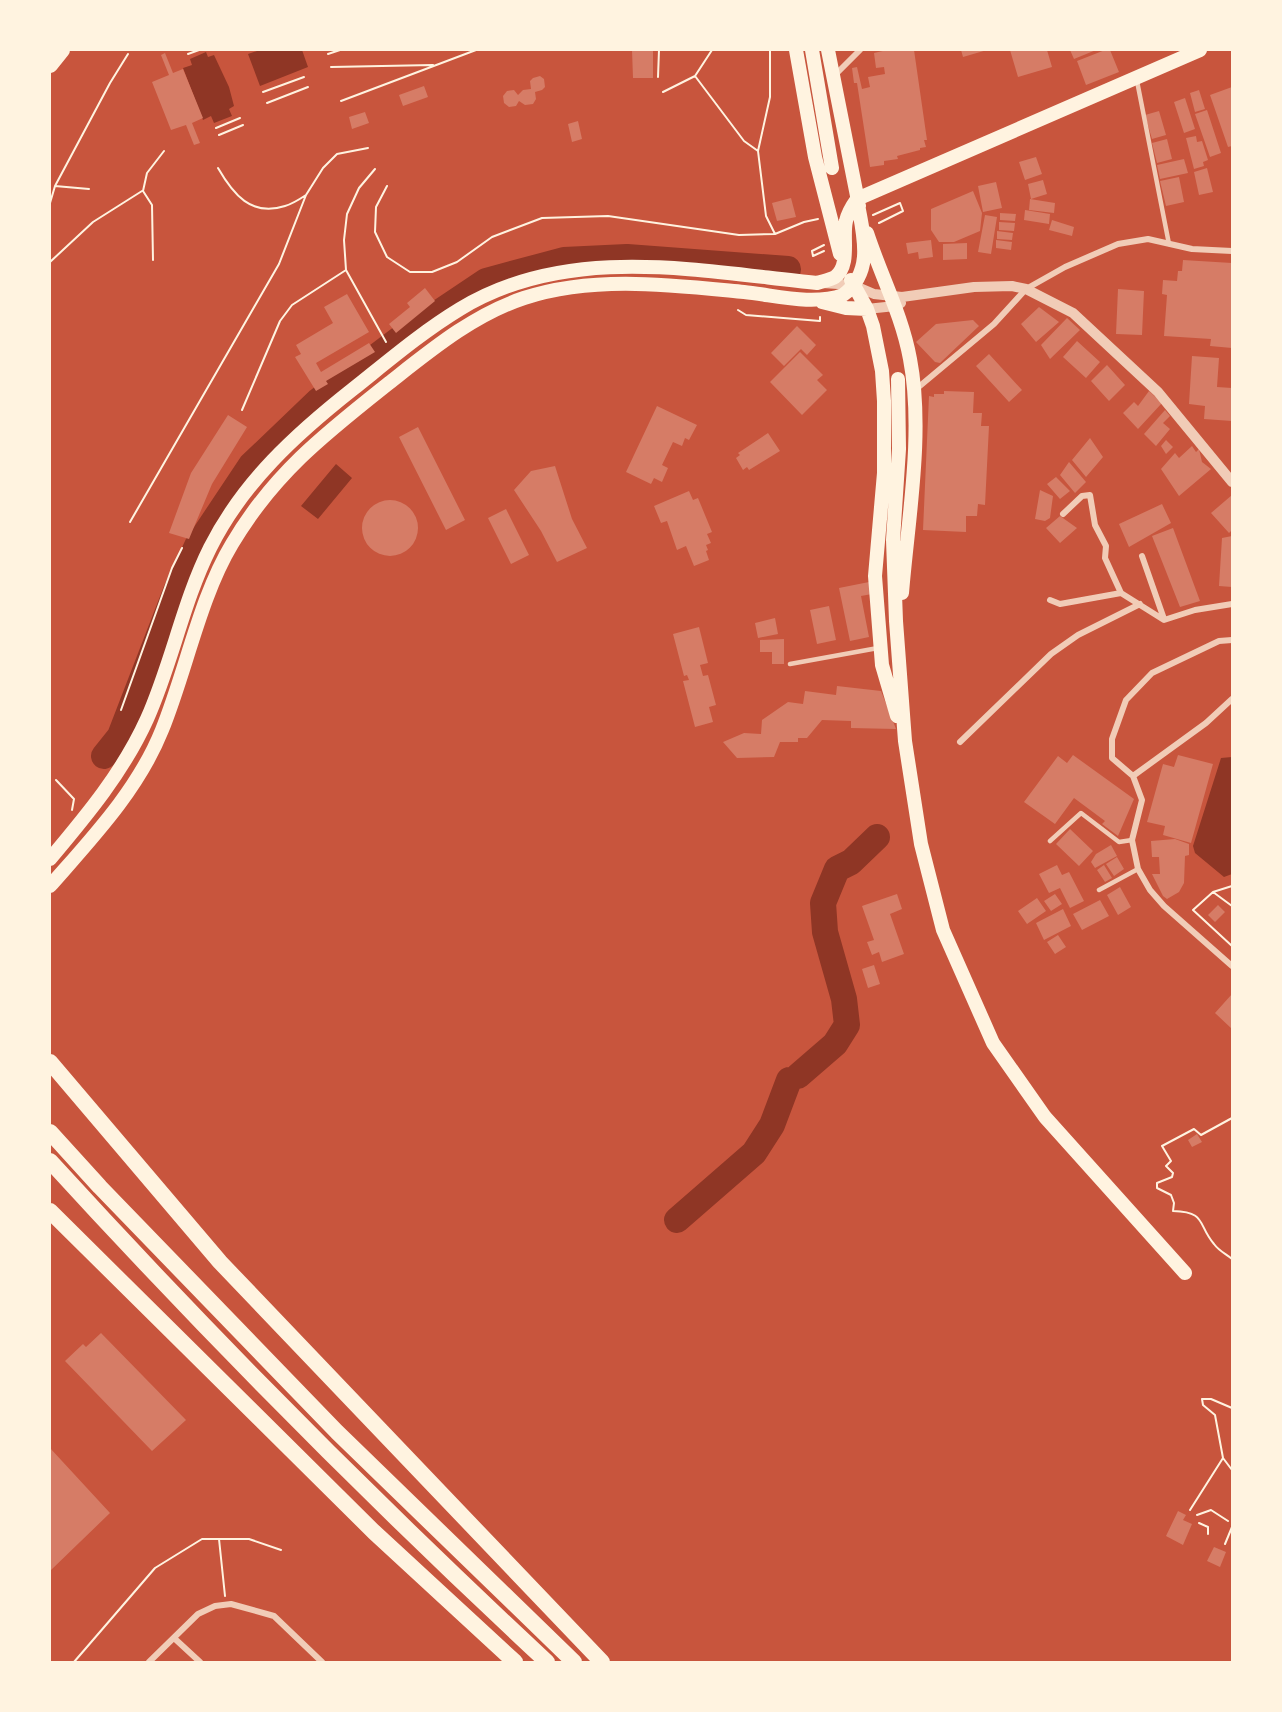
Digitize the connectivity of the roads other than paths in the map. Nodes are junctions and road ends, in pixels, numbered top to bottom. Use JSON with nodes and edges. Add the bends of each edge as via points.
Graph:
{"nodes":[{"id":1,"x":53,"y":50,"type":"edge"},
{"id":2,"x":62,"y":50,"type":"edge"},
{"id":3,"x":796,"y":50,"type":"edge"},
{"id":4,"x":812,"y":50,"type":"edge"},
{"id":5,"x":828,"y":50,"type":"edge"},
{"id":6,"x":860,"y":50,"type":"edge"},
{"id":7,"x":1200,"y":50,"type":"edge"},
{"id":8,"x":50,"y":56,"type":"edge"},
{"id":9,"x":50,"y":65,"type":"edge"},
{"id":10,"x":833,"y":78,"type":"junction"},
{"id":11,"x":1136,"y":78,"type":"junction"},
{"id":12,"x":832,"y":168,"type":"dead end"},
{"id":13,"x":857,"y":200,"type":"junction"},
{"id":14,"x":1169,"y":244,"type":"junction"},
{"id":15,"x":1233,"y":251,"type":"edge"},
{"id":16,"x":844,"y":264,"type":"junction"},
{"id":17,"x":817,"y":283,"type":"junction"},
{"id":18,"x":853,"y":285,"type":"junction"},
{"id":19,"x":1026,"y":289,"type":"junction"},
{"id":20,"x":814,"y":300,"type":"junction"},
{"id":21,"x":893,"y":301,"type":"junction"},
{"id":22,"x":867,"y":309,"type":"junction"},
{"id":23,"x":898,"y":379,"type":"dead end"},
{"id":24,"x":915,"y":390,"type":"junction"},
{"id":25,"x":1233,"y":482,"type":"edge"},
{"id":26,"x":1063,"y":514,"type":"dead end"},
{"id":27,"x":1142,"y":556,"type":"dead end"},
{"id":28,"x":1121,"y":593,"type":"junction"},
{"id":29,"x":1050,"y":600,"type":"dead end"},
{"id":30,"x":1140,"y":604,"type":"junction"},
{"id":31,"x":1233,"y":604,"type":"edge"},
{"id":32,"x":1164,"y":620,"type":"junction"},
{"id":33,"x":896,"y":621,"type":"junction"},
{"id":34,"x":1233,"y":640,"type":"edge"},
{"id":35,"x":880,"y":647,"type":"junction"},
{"id":36,"x":790,"y":664,"type":"dead end"},
{"id":37,"x":1233,"y":699,"type":"edge"},
{"id":38,"x":905,"y":741,"type":"junction"},
{"id":39,"x":960,"y":742,"type":"dead end"},
{"id":40,"x":1133,"y":776,"type":"junction"},
{"id":41,"x":1132,"y":840,"type":"junction"},
{"id":42,"x":1050,"y":841,"type":"dead end"},
{"id":43,"x":50,"y":859,"type":"edge"},
{"id":44,"x":1138,"y":869,"type":"junction"},
{"id":45,"x":50,"y":886,"type":"edge"},
{"id":46,"x":1099,"y":890,"type":"dead end"},
{"id":47,"x":1233,"y":966,"type":"edge"},
{"id":48,"x":50,"y":1062,"type":"edge"},
{"id":49,"x":50,"y":1132,"type":"edge"},
{"id":50,"x":50,"y":1161,"type":"edge"},
{"id":51,"x":50,"y":1211,"type":"edge"},
{"id":52,"x":1185,"y":1273,"type":"dead end"},
{"id":53,"x":174,"y":1638,"type":"junction"},
{"id":54,"x":149,"y":1662,"type":"edge"},
{"id":55,"x":200,"y":1662,"type":"edge"},
{"id":56,"x":322,"y":1662,"type":"edge"},
{"id":57,"x":514,"y":1662,"type":"edge"},
{"id":58,"x":547,"y":1662,"type":"edge"},
{"id":59,"x":574,"y":1662,"type":"edge"},
{"id":60,"x":602,"y":1662,"type":"edge"}],
"edges":[{"from":1,"to":8,"type":"street"},
{"from":2,"to":9,"type":"highway"},
{"from":3,"to":16,"type":"main road","via":[[815,158]]},
{"from":4,"to":12,"type":"main road"},
{"from":5,"to":10,"type":"main road"},
{"from":6,"to":10,"type":"street"},
{"from":7,"to":11,"type":"main road"},
{"from":10,"to":13,"type":"main road"},
{"from":11,"to":13,"type":"main road"},
{"from":11,"to":14,"type":"lane"},
{"from":13,"to":16,"type":"main road","via":[[845,223]]},
{"from":13,"to":18,"type":"main road","via":[[864,259],[861,274]]},
{"from":13,"to":21,"type":"main road"},
{"from":14,"to":15,"type":"street"},
{"from":14,"to":19,"type":"street","via":[[1148,239],[1118,244]]},
{"from":16,"to":17,"type":"main road","via":[[835,277]]},
{"from":16,"to":18,"type":"main road"},
{"from":17,"to":18,"type":"street"},
{"from":17,"to":43,"type":"main road","via":[[647,267],[561,272],[519,282],[469,304],[390,360],[286,446],[256,478],[218,532],[200,570],[158,693],[130,753],[100,799]]},
{"from":18,"to":20,"type":"main road","via":[[843,296]]},
{"from":18,"to":21,"type":"street"},
{"from":18,"to":22,"type":"main road"},
{"from":19,"to":21,"type":"street","via":[[974,287]]},
{"from":19,"to":24,"type":"street","via":[[994,324]]},
{"from":19,"to":25,"type":"street","via":[[1073,313],[1158,392]]},
{"from":20,"to":22,"type":"main road"},
{"from":20,"to":45,"type":"main road","via":[[657,285],[570,288],[524,298],[488,313],[422,357],[308,450],[255,509],[221,565],[161,732],[144,768],[104,825]]},
{"from":21,"to":22,"type":"street"},
{"from":21,"to":24,"type":"main road"},
{"from":22,"to":35,"type":"main road","via":[[885,402],[884,473],[875,576]]},
{"from":23,"to":33,"type":"main road","via":[[893,540]]},
{"from":24,"to":33,"type":"main road","via":[[915,443],[902,596]]},
{"from":26,"to":28,"type":"street","via":[[1082,496],[1090,495],[1095,525],[1106,546],[1105,558]]},
{"from":27,"to":32,"type":"street"},
{"from":28,"to":29,"type":"street","via":[[1060,604]]},
{"from":28,"to":30,"type":"street"},
{"from":30,"to":32,"type":"street"},
{"from":30,"to":39,"type":"street","via":[[1078,635],[1051,654]]},
{"from":31,"to":32,"type":"street"},
{"from":33,"to":38,"type":"main road"},
{"from":34,"to":40,"type":"street","via":[[1219,641],[1152,673],[1126,700],[1112,740],[1112,759]]},
{"from":35,"to":36,"type":"lane"},
{"from":35,"to":38,"type":"main road"},
{"from":37,"to":40,"type":"street"},
{"from":38,"to":52,"type":"main road","via":[[921,844],[943,930],[993,1042],[1045,1117]]},
{"from":40,"to":41,"type":"street","via":[[1142,800]]},
{"from":41,"to":42,"type":"lane","via":[[1119,842],[1081,813]]},
{"from":41,"to":44,"type":"street"},
{"from":44,"to":46,"type":"lane"},
{"from":44,"to":47,"type":"street","via":[[1164,906]]},
{"from":48,"to":60,"type":"highway","via":[[220,1262]]},
{"from":49,"to":59,"type":"highway","via":[[304,1399]]},
{"from":50,"to":58,"type":"highway","via":[[333,1457]]},
{"from":51,"to":57,"type":"highway","via":[[374,1532]]},
{"from":53,"to":54,"type":"street"},
{"from":53,"to":55,"type":"street"},
{"from":53,"to":56,"type":"street","via":[[198,1614],[215,1606],[242,1606],[274,1616]]}]}
